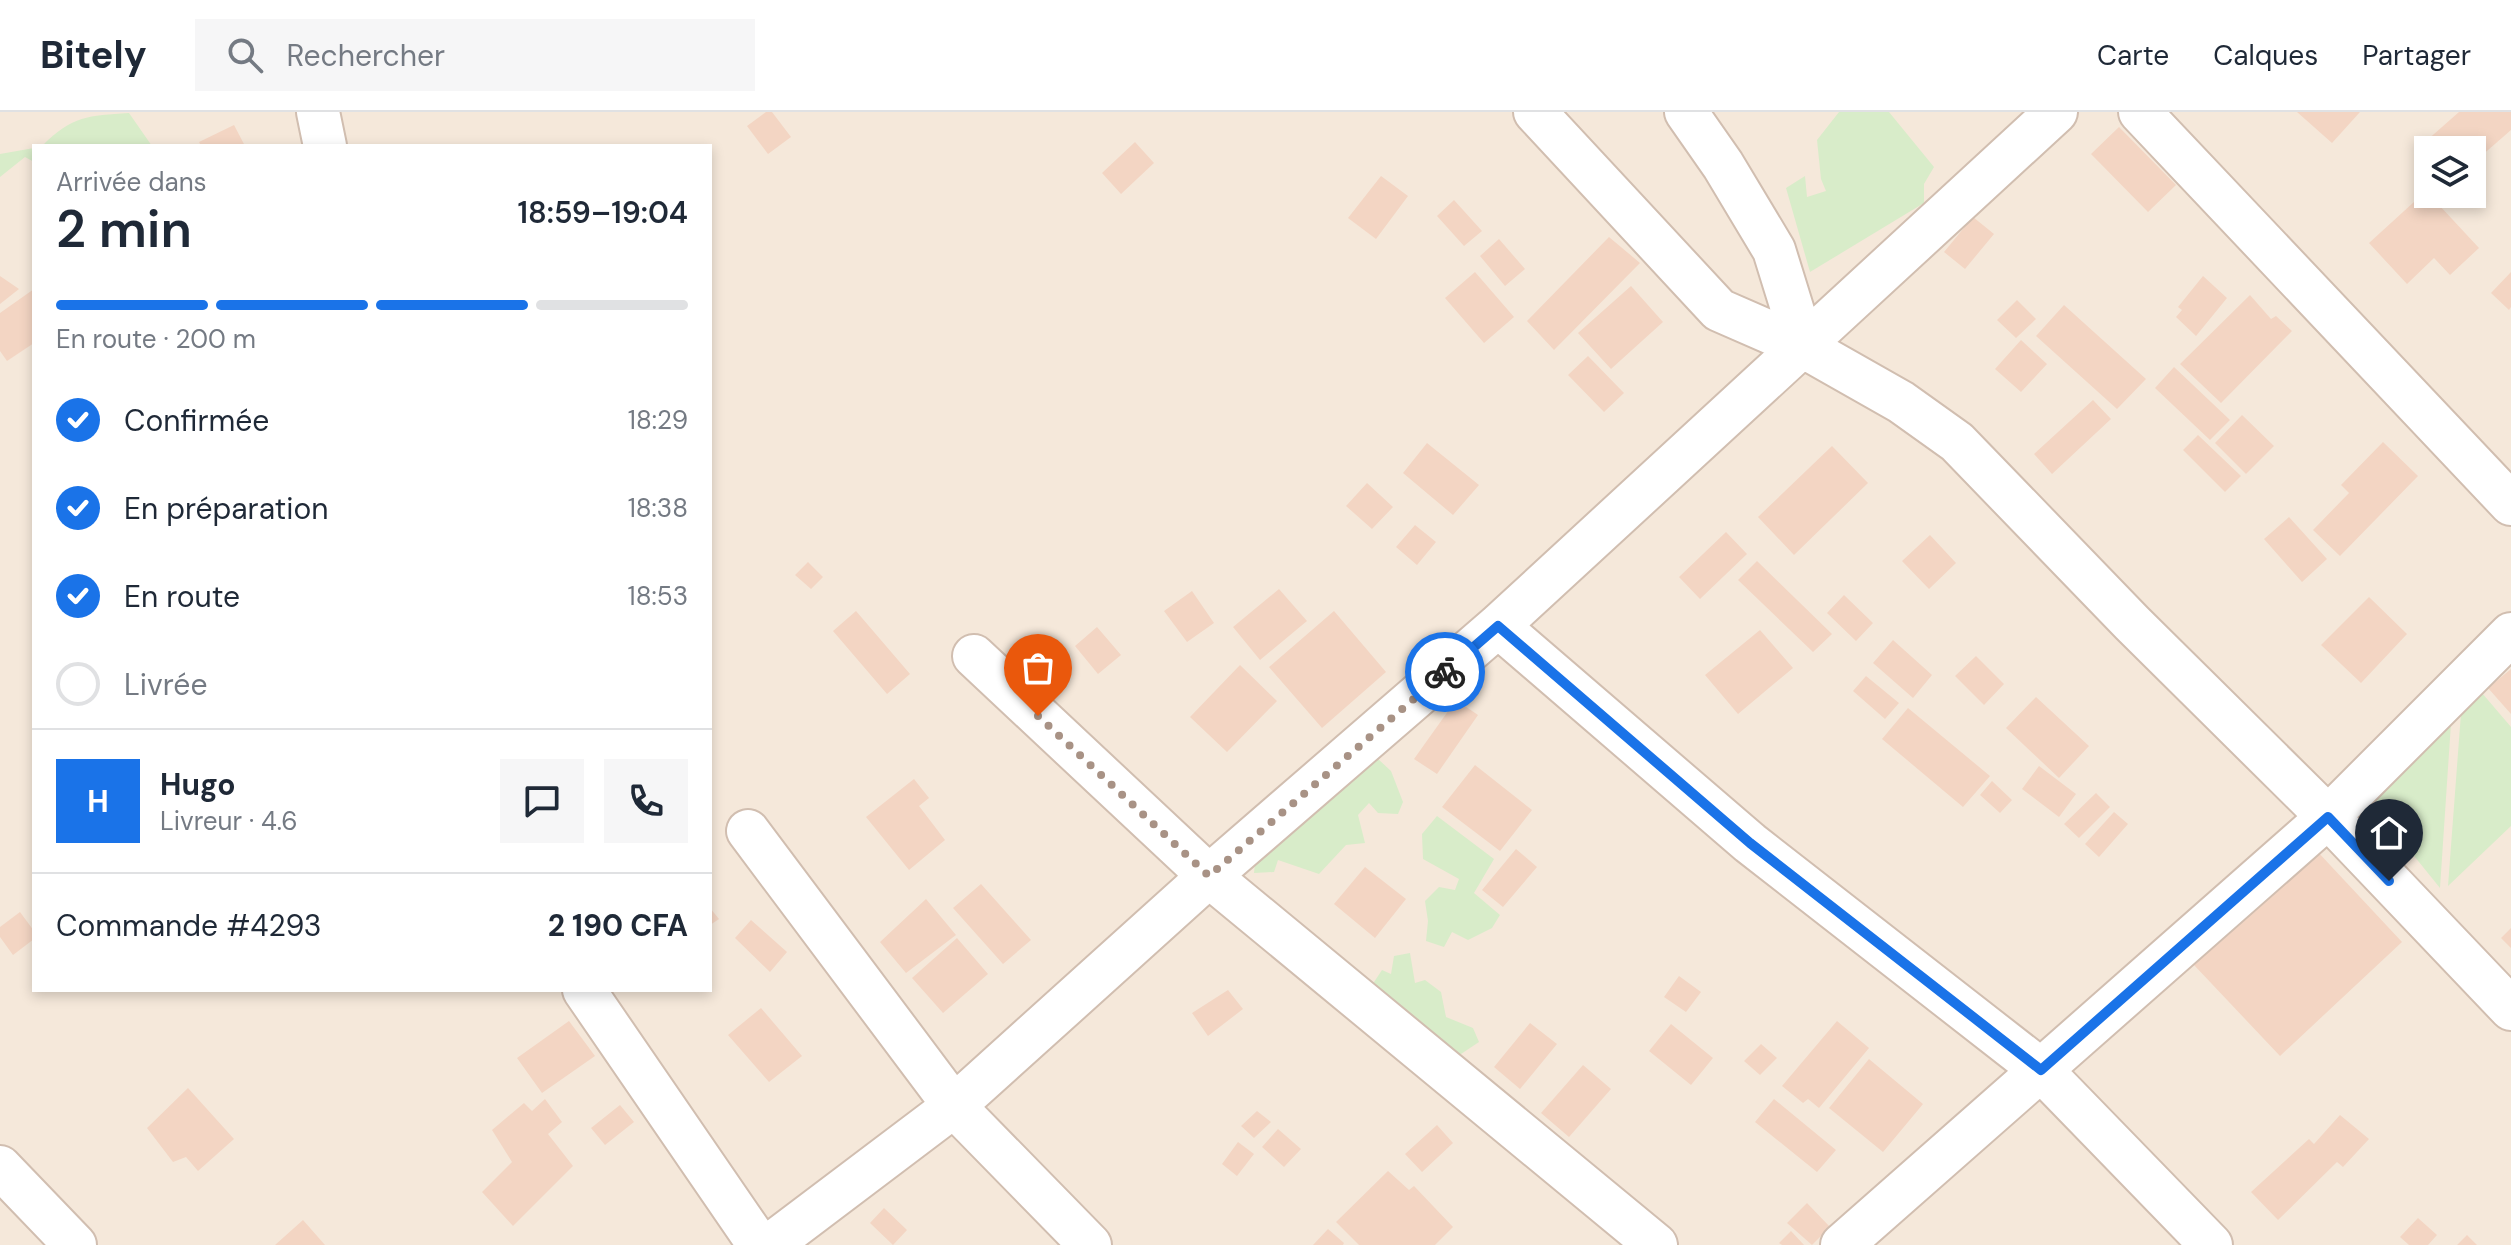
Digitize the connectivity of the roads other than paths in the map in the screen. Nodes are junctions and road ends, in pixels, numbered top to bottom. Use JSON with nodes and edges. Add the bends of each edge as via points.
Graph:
{"nodes":[{"id":1,"x":318,"y":112,"type":"edge"},
{"id":2,"x":1535,"y":112,"type":"edge"},
{"id":3,"x":1686,"y":112,"type":"edge"},
{"id":4,"x":2056,"y":112,"type":"edge"},
{"id":5,"x":2140,"y":112,"type":"edge"},
{"id":6,"x":325,"y":144,"type":"edge"},
{"id":7,"x":1804,"y":347,"type":"junction"},
{"id":8,"x":2511,"y":504,"type":"edge"},
{"id":9,"x":1498,"y":626,"type":"junction"},
{"id":10,"x":2511,"y":634,"type":"edge"},
{"id":11,"x":974,"y":656,"type":"dead end"},
{"id":12,"x":2328,"y":817,"type":"junction"},
{"id":13,"x":748,"y":831,"type":"dead end"},
{"id":14,"x":1209,"y":876,"type":"junction"},
{"id":15,"x":585,"y":992,"type":"edge"},
{"id":16,"x":2511,"y":1009,"type":"edge"},
{"id":17,"x":2041,"y":1070,"type":"junction"},
{"id":18,"x":954,"y":1106,"type":"junction"},
{"id":19,"x":0,"y":1167,"type":"edge"},
{"id":20,"x":75,"y":1245,"type":"edge"},
{"id":21,"x":759,"y":1245,"type":"edge"},
{"id":22,"x":770,"y":1245,"type":"edge"},
{"id":23,"x":1090,"y":1245,"type":"edge"},
{"id":24,"x":1656,"y":1245,"type":"edge"},
{"id":25,"x":1842,"y":1245,"type":"edge"},
{"id":26,"x":2211,"y":1245,"type":"edge"}],
"edges":[{"from":1,"to":6,"type":"street"},
{"from":2,"to":7,"type":"street","via":[[1719,310]]},
{"from":3,"to":7,"type":"street","via":[[1774,250]]},
{"from":4,"to":7,"type":"street"},
{"from":5,"to":8,"type":"street"},
{"from":7,"to":9,"type":"street"},
{"from":7,"to":12,"type":"street","via":[[1901,402],[1957,442]]},
{"from":9,"to":14,"type":"street"},
{"from":9,"to":17,"type":"street","via":[[1750,843]]},
{"from":10,"to":12,"type":"street"},
{"from":11,"to":14,"type":"street"},
{"from":12,"to":16,"type":"street"},
{"from":12,"to":17,"type":"street"},
{"from":13,"to":18,"type":"street"},
{"from":14,"to":18,"type":"street"},
{"from":14,"to":24,"type":"street"},
{"from":15,"to":21,"type":"street"},
{"from":17,"to":25,"type":"street"},
{"from":17,"to":26,"type":"street"},
{"from":18,"to":22,"type":"street"},
{"from":18,"to":23,"type":"street"},
{"from":19,"to":20,"type":"street"}]}
